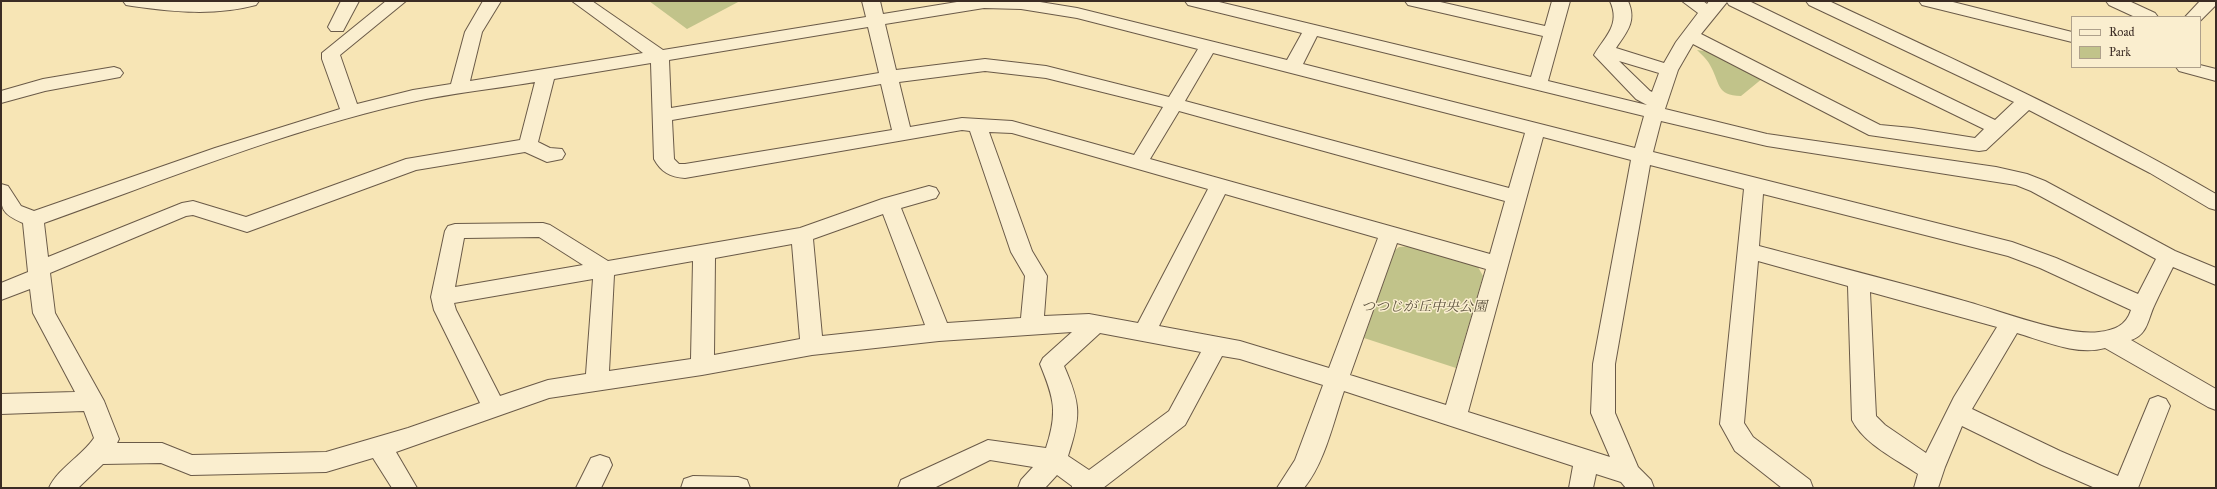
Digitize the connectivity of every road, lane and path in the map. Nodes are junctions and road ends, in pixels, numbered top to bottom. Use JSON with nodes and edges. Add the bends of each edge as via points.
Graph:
{"nodes":[{"id":1,"x":132,"y":1,"type":"edge"},
{"id":2,"x":250,"y":1,"type":"edge"},
{"id":3,"x":350,"y":1,"type":"edge"},
{"id":4,"x":397,"y":1,"type":"edge"},
{"id":5,"x":492,"y":1,"type":"edge"},
{"id":6,"x":580,"y":1,"type":"edge"},
{"id":7,"x":871,"y":1,"type":"edge"},
{"id":8,"x":1068,"y":1,"type":"edge"},
{"id":9,"x":1077,"y":1,"type":"edge"},
{"id":10,"x":1194,"y":1,"type":"edge"},
{"id":11,"x":1414,"y":1,"type":"edge"},
{"id":12,"x":1561,"y":1,"type":"edge"},
{"id":13,"x":1619,"y":1,"type":"edge"},
{"id":14,"x":1691,"y":1,"type":"edge"},
{"id":15,"x":1735,"y":1,"type":"edge"},
{"id":16,"x":1815,"y":1,"type":"edge"},
{"id":17,"x":1928,"y":1,"type":"edge"},
{"id":18,"x":2115,"y":1,"type":"edge"},
{"id":19,"x":2210,"y":1,"type":"edge"},
{"id":20,"x":990,"y":2,"type":"edge"},
{"id":21,"x":1035,"y":4,"type":"edge"},
{"id":22,"x":1714,"y":7,"type":"edge"},
{"id":23,"x":2147,"y":16,"type":"edge"},
{"id":24,"x":2195,"y":16,"type":"edge"},
{"id":25,"x":1098,"y":18,"type":"junction"},
{"id":26,"x":875,"y":21,"type":"junction"},
{"id":27,"x":336,"y":27,"type":"dead end"},
{"id":28,"x":1312,"y":30,"type":"junction"},
{"id":29,"x":1553,"y":33,"type":"junction"},
{"id":30,"x":1690,"y":35,"type":"junction"},
{"id":31,"x":2071,"y":37,"type":"edge"},
{"id":32,"x":1208,"y":47,"type":"junction"},
{"id":33,"x":1605,"y":51,"type":"junction"},
{"id":34,"x":660,"y":56,"type":"junction"},
{"id":35,"x":1292,"y":68,"type":"junction"},
{"id":36,"x":2189,"y":68,"type":"edge"},
{"id":37,"x":1669,"y":70,"type":"junction"},
{"id":38,"x":114,"y":73,"type":"dead end"},
{"id":39,"x":546,"y":74,"type":"junction"},
{"id":40,"x":2216,"y":75,"type":"edge"},
{"id":41,"x":890,"y":77,"type":"junction"},
{"id":42,"x":1538,"y":84,"type":"junction"},
{"id":43,"x":460,"y":87,"type":"junction"},
{"id":44,"x":1,"y":97,"type":"edge"},
{"id":45,"x":2027,"y":101,"type":"junction"},
{"id":46,"x":1174,"y":104,"type":"junction"},
{"id":47,"x":1656,"y":108,"type":"junction"},
{"id":48,"x":350,"y":111,"type":"junction"},
{"id":49,"x":663,"y":115,"type":"junction"},
{"id":50,"x":978,"y":124,"type":"junction"},
{"id":51,"x":1997,"y":128,"type":"junction"},
{"id":52,"x":1535,"y":131,"type":"junction"},
{"id":53,"x":902,"y":133,"type":"junction"},
{"id":54,"x":528,"y":145,"type":"junction"},
{"id":55,"x":554,"y":154,"type":"dead end"},
{"id":56,"x":1642,"y":156,"type":"junction"},
{"id":57,"x":1139,"y":162,"type":"junction"},
{"id":58,"x":1754,"y":184,"type":"junction"},
{"id":59,"x":1220,"y":185,"type":"junction"},
{"id":60,"x":1,"y":191,"type":"edge"},
{"id":61,"x":930,"y":193,"type":"dead end"},
{"id":62,"x":2211,"y":193,"type":"edge"},
{"id":63,"x":1515,"y":197,"type":"junction"},
{"id":64,"x":890,"y":204,"type":"junction"},
{"id":65,"x":28,"y":216,"type":"junction"},
{"id":66,"x":1,"y":223,"type":"edge"},
{"id":67,"x":1390,"y":234,"type":"junction"},
{"id":68,"x":802,"y":235,"type":"junction"},
{"id":69,"x":1747,"y":251,"type":"junction"},
{"id":70,"x":704,"y":252,"type":"junction"},
{"id":71,"x":2168,"y":256,"type":"junction"},
{"id":72,"x":1496,"y":264,"type":"junction"},
{"id":73,"x":604,"y":268,"type":"junction"},
{"id":74,"x":39,"y":273,"type":"junction"},
{"id":75,"x":2216,"y":277,"type":"edge"},
{"id":76,"x":1859,"y":281,"type":"junction"},
{"id":77,"x":1,"y":292,"type":"edge"},
{"id":78,"x":442,"y":297,"type":"junction"},
{"id":79,"x":2143,"y":306,"type":"junction"},
{"id":80,"x":1096,"y":323,"type":"junction"},
{"id":81,"x":2011,"y":324,"type":"junction"},
{"id":82,"x":1032,"y":325,"type":"junction"},
{"id":83,"x":940,"y":332,"type":"junction"},
{"id":84,"x":1144,"y":333,"type":"junction"},
{"id":85,"x":2109,"y":339,"type":"junction"},
{"id":86,"x":812,"y":346,"type":"junction"},
{"id":87,"x":1215,"y":347,"type":"junction"},
{"id":88,"x":702,"y":366,"type":"junction"},
{"id":89,"x":1337,"y":380,"type":"junction"},
{"id":90,"x":597,"y":382,"type":"junction"},
{"id":91,"x":2216,"y":400,"type":"edge"},
{"id":92,"x":92,"y":401,"type":"junction"},
{"id":93,"x":1,"y":404,"type":"edge"},
{"id":94,"x":2158,"y":406,"type":"dead end"},
{"id":95,"x":494,"y":408,"type":"junction"},
{"id":96,"x":1958,"y":413,"type":"junction"},
{"id":97,"x":1455,"y":417,"type":"junction"},
{"id":98,"x":379,"y":446,"type":"junction"},
{"id":99,"x":97,"y":454,"type":"junction"},
{"id":100,"x":1055,"y":460,"type":"junction"},
{"id":101,"x":1586,"y":460,"type":"junction"},
{"id":102,"x":600,"y":465,"type":"dead end"},
{"id":103,"x":1928,"y":479,"type":"edge"},
{"id":104,"x":1636,"y":481,"type":"edge"},
{"id":105,"x":1086,"y":486,"type":"edge"},
{"id":106,"x":693,"y":487,"type":"edge"},
{"id":107,"x":61,"y":488,"type":"edge"},
{"id":108,"x":406,"y":488,"type":"edge"},
{"id":109,"x":588,"y":488,"type":"edge"},
{"id":110,"x":738,"y":488,"type":"edge"},
{"id":111,"x":910,"y":488,"type":"edge"},
{"id":112,"x":1030,"y":488,"type":"edge"},
{"id":113,"x":1289,"y":488,"type":"edge"},
{"id":114,"x":1581,"y":488,"type":"edge"},
{"id":115,"x":1801,"y":488,"type":"edge"},
{"id":116,"x":2121,"y":488,"type":"edge"},
{"id":117,"x":2126,"y":488,"type":"edge"}],
"edges":[{"from":1,"to":2,"type":"street","via":[[217,6]]},
{"from":3,"to":27,"type":"street"},
{"from":4,"to":48,"type":"street","via":[[332,53],[331,59]]},
{"from":5,"to":43,"type":"street","via":[[479,18],[471,35]]},
{"from":6,"to":34,"type":"street"},
{"from":7,"to":26,"type":"street"},
{"from":8,"to":21,"type":"street","via":[[1056,7]]},
{"from":9,"to":25,"type":"street"},
{"from":10,"to":28,"type":"street"},
{"from":11,"to":29,"type":"street"},
{"from":12,"to":29,"type":"street"},
{"from":13,"to":33,"type":"street","via":[[1624,11],[1622,27]]},
{"from":14,"to":22,"type":"street"},
{"from":15,"to":51,"type":"street"},
{"from":16,"to":45,"type":"street"},
{"from":17,"to":31,"type":"street"},
{"from":18,"to":23,"type":"street"},
{"from":19,"to":24,"type":"street"},
{"from":20,"to":21,"type":"street"},
{"from":20,"to":26,"type":"street"},
{"from":21,"to":25,"type":"street"},
{"from":22,"to":30,"type":"street"},
{"from":25,"to":32,"type":"street"},
{"from":26,"to":34,"type":"street"},
{"from":26,"to":41,"type":"street"},
{"from":28,"to":35,"type":"street"},
{"from":28,"to":42,"type":"street"},
{"from":29,"to":42,"type":"street"},
{"from":30,"to":37,"type":"street"},
{"from":30,"to":51,"type":"street","via":[[1876,131],[1979,145]]},
{"from":32,"to":35,"type":"street"},
{"from":32,"to":46,"type":"street"},
{"from":33,"to":37,"type":"street"},
{"from":33,"to":47,"type":"street","via":[[1603,55]]},
{"from":34,"to":39,"type":"street"},
{"from":34,"to":49,"type":"street"},
{"from":35,"to":52,"type":"street"},
{"from":36,"to":40,"type":"street"},
{"from":37,"to":47,"type":"street"},
{"from":38,"to":44,"type":"street","via":[[43,85]]},
{"from":39,"to":43,"type":"street"},
{"from":39,"to":54,"type":"street"},
{"from":41,"to":46,"type":"street","via":[[985,65],[1046,72]]},
{"from":41,"to":49,"type":"street"},
{"from":41,"to":53,"type":"street"},
{"from":42,"to":47,"type":"street"},
{"from":43,"to":48,"type":"street"},
{"from":45,"to":51,"type":"street"},
{"from":45,"to":62,"type":"street"},
{"from":46,"to":57,"type":"street"},
{"from":46,"to":63,"type":"street"},
{"from":47,"to":56,"type":"street"},
{"from":47,"to":71,"type":"street","via":[[1792,145],[2020,179],[2038,186]]},
{"from":48,"to":65,"type":"street"},
{"from":49,"to":53,"type":"street","via":[[664,159],[666,165],[676,171]]},
{"from":50,"to":53,"type":"street"},
{"from":50,"to":57,"type":"street","via":[[1012,127]]},
{"from":50,"to":82,"type":"street","via":[[1022,252],[1036,276]]},
{"from":52,"to":56,"type":"street"},
{"from":52,"to":63,"type":"street"},
{"from":54,"to":55,"type":"street","via":[[547,155]]},
{"from":54,"to":74,"type":"street","via":[[414,164],[247,225],[193,208],[182,210]]},
{"from":56,"to":58,"type":"street"},
{"from":56,"to":104,"type":"street","via":[[1604,364],[1602,413]]},
{"from":57,"to":59,"type":"street"},
{"from":58,"to":69,"type":"street"},
{"from":58,"to":79,"type":"street","via":[[2012,250],[2048,263]]},
{"from":59,"to":67,"type":"street"},
{"from":59,"to":84,"type":"street"},
{"from":60,"to":65,"type":"street","via":[[14,211]]},
{"from":61,"to":64,"type":"street"},
{"from":63,"to":72,"type":"street"},
{"from":64,"to":68,"type":"street"},
{"from":64,"to":83,"type":"street"},
{"from":65,"to":66,"type":"street"},
{"from":65,"to":74,"type":"street"},
{"from":67,"to":72,"type":"street"},
{"from":67,"to":89,"type":"street"},
{"from":68,"to":70,"type":"street"},
{"from":68,"to":86,"type":"street"},
{"from":69,"to":76,"type":"street"},
{"from":69,"to":115,"type":"street","via":[[1732,424],[1744,444]]},
{"from":70,"to":73,"type":"street"},
{"from":70,"to":88,"type":"street"},
{"from":71,"to":75,"type":"street"},
{"from":71,"to":79,"type":"street"},
{"from":72,"to":97,"type":"street"},
{"from":73,"to":78,"type":"street"},
{"from":73,"to":78,"type":"street","via":[[542,230],[456,231]]},
{"from":73,"to":90,"type":"street"},
{"from":74,"to":77,"type":"street"},
{"from":74,"to":92,"type":"street","via":[[44,313]]},
{"from":76,"to":81,"type":"street","via":[[1962,308]]},
{"from":76,"to":103,"type":"street","via":[[1864,420]]},
{"from":78,"to":95,"type":"street","via":[[445,310]]},
{"from":79,"to":85,"type":"street","via":[[2139,320],[2130,332]]},
{"from":80,"to":82,"type":"street"},
{"from":80,"to":84,"type":"street"},
{"from":80,"to":100,"type":"street","via":[[1051,364],[1066,404],[1064,431]]},
{"from":81,"to":85,"type":"street","via":[[2066,339]]},
{"from":81,"to":96,"type":"street"},
{"from":82,"to":83,"type":"street"},
{"from":83,"to":86,"type":"street"},
{"from":84,"to":87,"type":"street"},
{"from":85,"to":91,"type":"street"},
{"from":86,"to":88,"type":"street"},
{"from":87,"to":89,"type":"street","via":[[1255,355]]},
{"from":87,"to":105,"type":"street","via":[[1177,418]]},
{"from":88,"to":90,"type":"street"},
{"from":89,"to":97,"type":"street"},
{"from":89,"to":113,"type":"street","via":[[1304,466]]},
{"from":90,"to":95,"type":"street","via":[[548,389]]},
{"from":92,"to":93,"type":"street"},
{"from":92,"to":99,"type":"street","via":[[107,439]]},
{"from":94,"to":117,"type":"street"},
{"from":95,"to":98,"type":"street"},
{"from":96,"to":103,"type":"street"},
{"from":96,"to":116,"type":"street","via":[[2050,458]]},
{"from":97,"to":101,"type":"street"},
{"from":98,"to":99,"type":"street","via":[[326,462],[191,465],[162,453]]},
{"from":98,"to":108,"type":"street"},
{"from":99,"to":107,"type":"street"},
{"from":100,"to":105,"type":"street"},
{"from":100,"to":111,"type":"street","via":[[988,450]]},
{"from":100,"to":112,"type":"street"},
{"from":101,"to":104,"type":"street"},
{"from":101,"to":114,"type":"street"},
{"from":102,"to":109,"type":"street"},
{"from":106,"to":110,"type":"street"}]}
